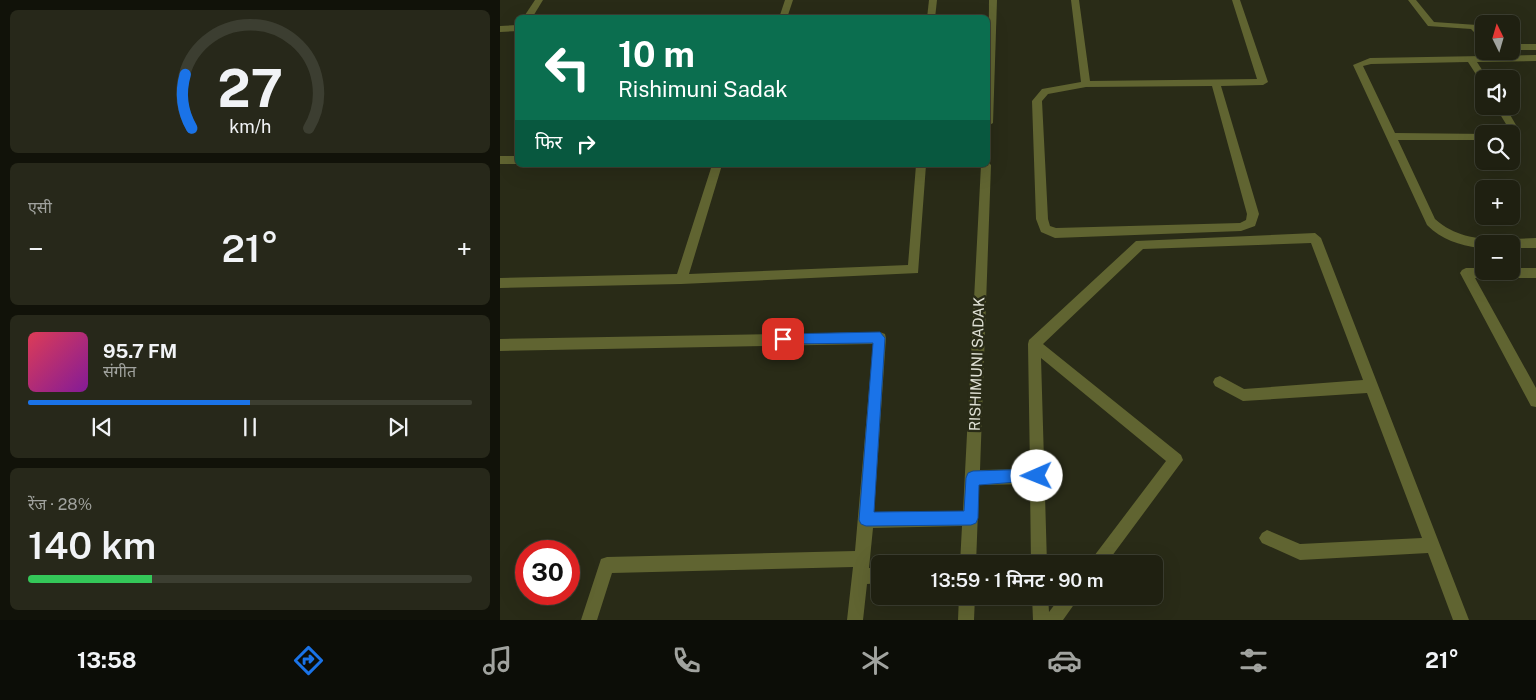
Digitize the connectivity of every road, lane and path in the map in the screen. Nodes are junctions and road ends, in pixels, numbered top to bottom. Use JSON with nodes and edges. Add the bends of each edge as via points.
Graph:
{"nodes":[{"id":1,"x":539,"y":0,"type":"edge"},
{"id":2,"x":789,"y":0,"type":"edge"},
{"id":3,"x":933,"y":0,"type":"edge"},
{"id":4,"x":993,"y":0,"type":"edge"},
{"id":5,"x":1075,"y":0,"type":"edge"},
{"id":6,"x":1236,"y":0,"type":"edge"},
{"id":7,"x":1412,"y":0,"type":"edge"},
{"id":8,"x":529,"y":15,"type":"edge"},
{"id":9,"x":784,"y":15,"type":"edge"},
{"id":10,"x":931,"y":15,"type":"edge"},
{"id":11,"x":515,"y":28,"type":"edge"},
{"id":12,"x":1475,"y":28,"type":"edge"},
{"id":13,"x":500,"y":29,"type":"edge"},
{"id":14,"x":1536,"y":47,"type":"edge"},
{"id":15,"x":1520,"y":48,"type":"edge"},
{"id":16,"x":1536,"y":58,"type":"edge"},
{"id":17,"x":1470,"y":59,"type":"junction"},
{"id":18,"x":1477,"y":70,"type":"edge"},
{"id":19,"x":990,"y":74,"type":"edge"},
{"id":20,"x":1086,"y":84,"type":"junction"},
{"id":21,"x":1216,"y":84,"type":"junction"},
{"id":22,"x":1475,"y":136,"type":"edge"},
{"id":23,"x":1391,"y":137,"type":"junction"},
{"id":24,"x":500,"y":160,"type":"edge"},
{"id":25,"x":515,"y":160,"type":"edge"},
{"id":26,"x":716,"y":167,"type":"edge"},
{"id":27,"x":921,"y":167,"type":"edge"},
{"id":28,"x":986,"y":167,"type":"edge"},
{"id":29,"x":1536,"y":243,"type":"edge"},
{"id":30,"x":1536,"y":273,"type":"edge"},
{"id":31,"x":681,"y":279,"type":"junction"},
{"id":32,"x":500,"y":282,"type":"edge"},
{"id":33,"x":1034,"y":344,"type":"junction"},
{"id":34,"x":500,"y":345,"type":"edge"},
{"id":35,"x":1220,"y":382,"type":"dead end"},
{"id":36,"x":1371,"y":386,"type":"junction"},
{"id":37,"x":1536,"y":401,"type":"edge"},
{"id":38,"x":1037,"y":476,"type":"junction"},
{"id":39,"x":973,"y":478,"type":"junction"},
{"id":40,"x":971,"y":518,"type":"junction"},
{"id":41,"x":866,"y":520,"type":"junction"},
{"id":42,"x":1267,"y":538,"type":"dead end"},
{"id":43,"x":1432,"y":546,"type":"junction"},
{"id":44,"x":969,"y":555,"type":"edge"},
{"id":45,"x":1039,"y":555,"type":"edge"},
{"id":46,"x":1103,"y":555,"type":"edge"},
{"id":47,"x":862,"y":559,"type":"junction"},
{"id":48,"x":871,"y":575,"type":"edge"},
{"id":49,"x":860,"y":576,"type":"junction"},
{"id":50,"x":967,"y":605,"type":"edge"},
{"id":51,"x":1040,"y":605,"type":"edge"},
{"id":52,"x":1065,"y":605,"type":"edge"},
{"id":53,"x":590,"y":620,"type":"edge"},
{"id":54,"x":855,"y":620,"type":"edge"},
{"id":55,"x":966,"y":620,"type":"edge"},
{"id":56,"x":1041,"y":620,"type":"edge"},
{"id":57,"x":1053,"y":620,"type":"edge"},
{"id":58,"x":1461,"y":620,"type":"edge"}],
"edges":[{"from":1,"to":8,"type":"street"},
{"from":2,"to":9,"type":"street"},
{"from":3,"to":10,"type":"street"},
{"from":4,"to":19,"type":"street"},
{"from":5,"to":20,"type":"street"},
{"from":6,"to":21,"type":"street","via":[[1263,82]]},
{"from":7,"to":12,"type":"street","via":[[1431,24]]},
{"from":11,"to":13,"type":"street"},
{"from":14,"to":15,"type":"street"},
{"from":16,"to":17,"type":"street"},
{"from":17,"to":18,"type":"street"},
{"from":17,"to":23,"type":"street","via":[[1370,61],[1358,65]]},
{"from":20,"to":21,"type":"street"},
{"from":20,"to":21,"type":"street","via":[[1045,91],[1036,101],[1042,219],[1045,229],[1054,233],[1242,227],[1251,223],[1253,214]]},
{"from":22,"to":23,"type":"street"},
{"from":23,"to":29,"type":"street","via":[[1431,222],[1439,232],[1472,243]]},
{"from":24,"to":25,"type":"street"},
{"from":26,"to":31,"type":"street"},
{"from":27,"to":31,"type":"street","via":[[914,270]]},
{"from":28,"to":39,"type":"street","name":"RISHIMUNI SADAK"},
{"from":30,"to":37,"type":"street","via":[[1466,273]]},
{"from":31,"to":32,"type":"street"},
{"from":33,"to":36,"type":"street","via":[[1140,244],[1315,238]]},
{"from":33,"to":38,"type":"street"},
{"from":33,"to":46,"type":"street","via":[[1176,460]]},
{"from":34,"to":41,"type":"street","via":[[880,338]]},
{"from":35,"to":36,"type":"street","via":[[1244,395]]},
{"from":36,"to":43,"type":"street"},
{"from":38,"to":39,"type":"street"},
{"from":38,"to":45,"type":"street"},
{"from":39,"to":40,"type":"street","name":"RISHIMUNI SADAK"},
{"from":40,"to":41,"type":"street"},
{"from":40,"to":44,"type":"street","name":"RISHIMUNI SADAK"},
{"from":41,"to":47,"type":"street"},
{"from":42,"to":43,"type":"street","via":[[1300,552]]},
{"from":43,"to":58,"type":"street"},
{"from":47,"to":49,"type":"street"},
{"from":47,"to":53,"type":"street","via":[[608,565]]},
{"from":48,"to":49,"type":"street"},
{"from":49,"to":54,"type":"street"},
{"from":50,"to":55,"type":"street"},
{"from":51,"to":56,"type":"street"},
{"from":52,"to":57,"type":"street"}]}
